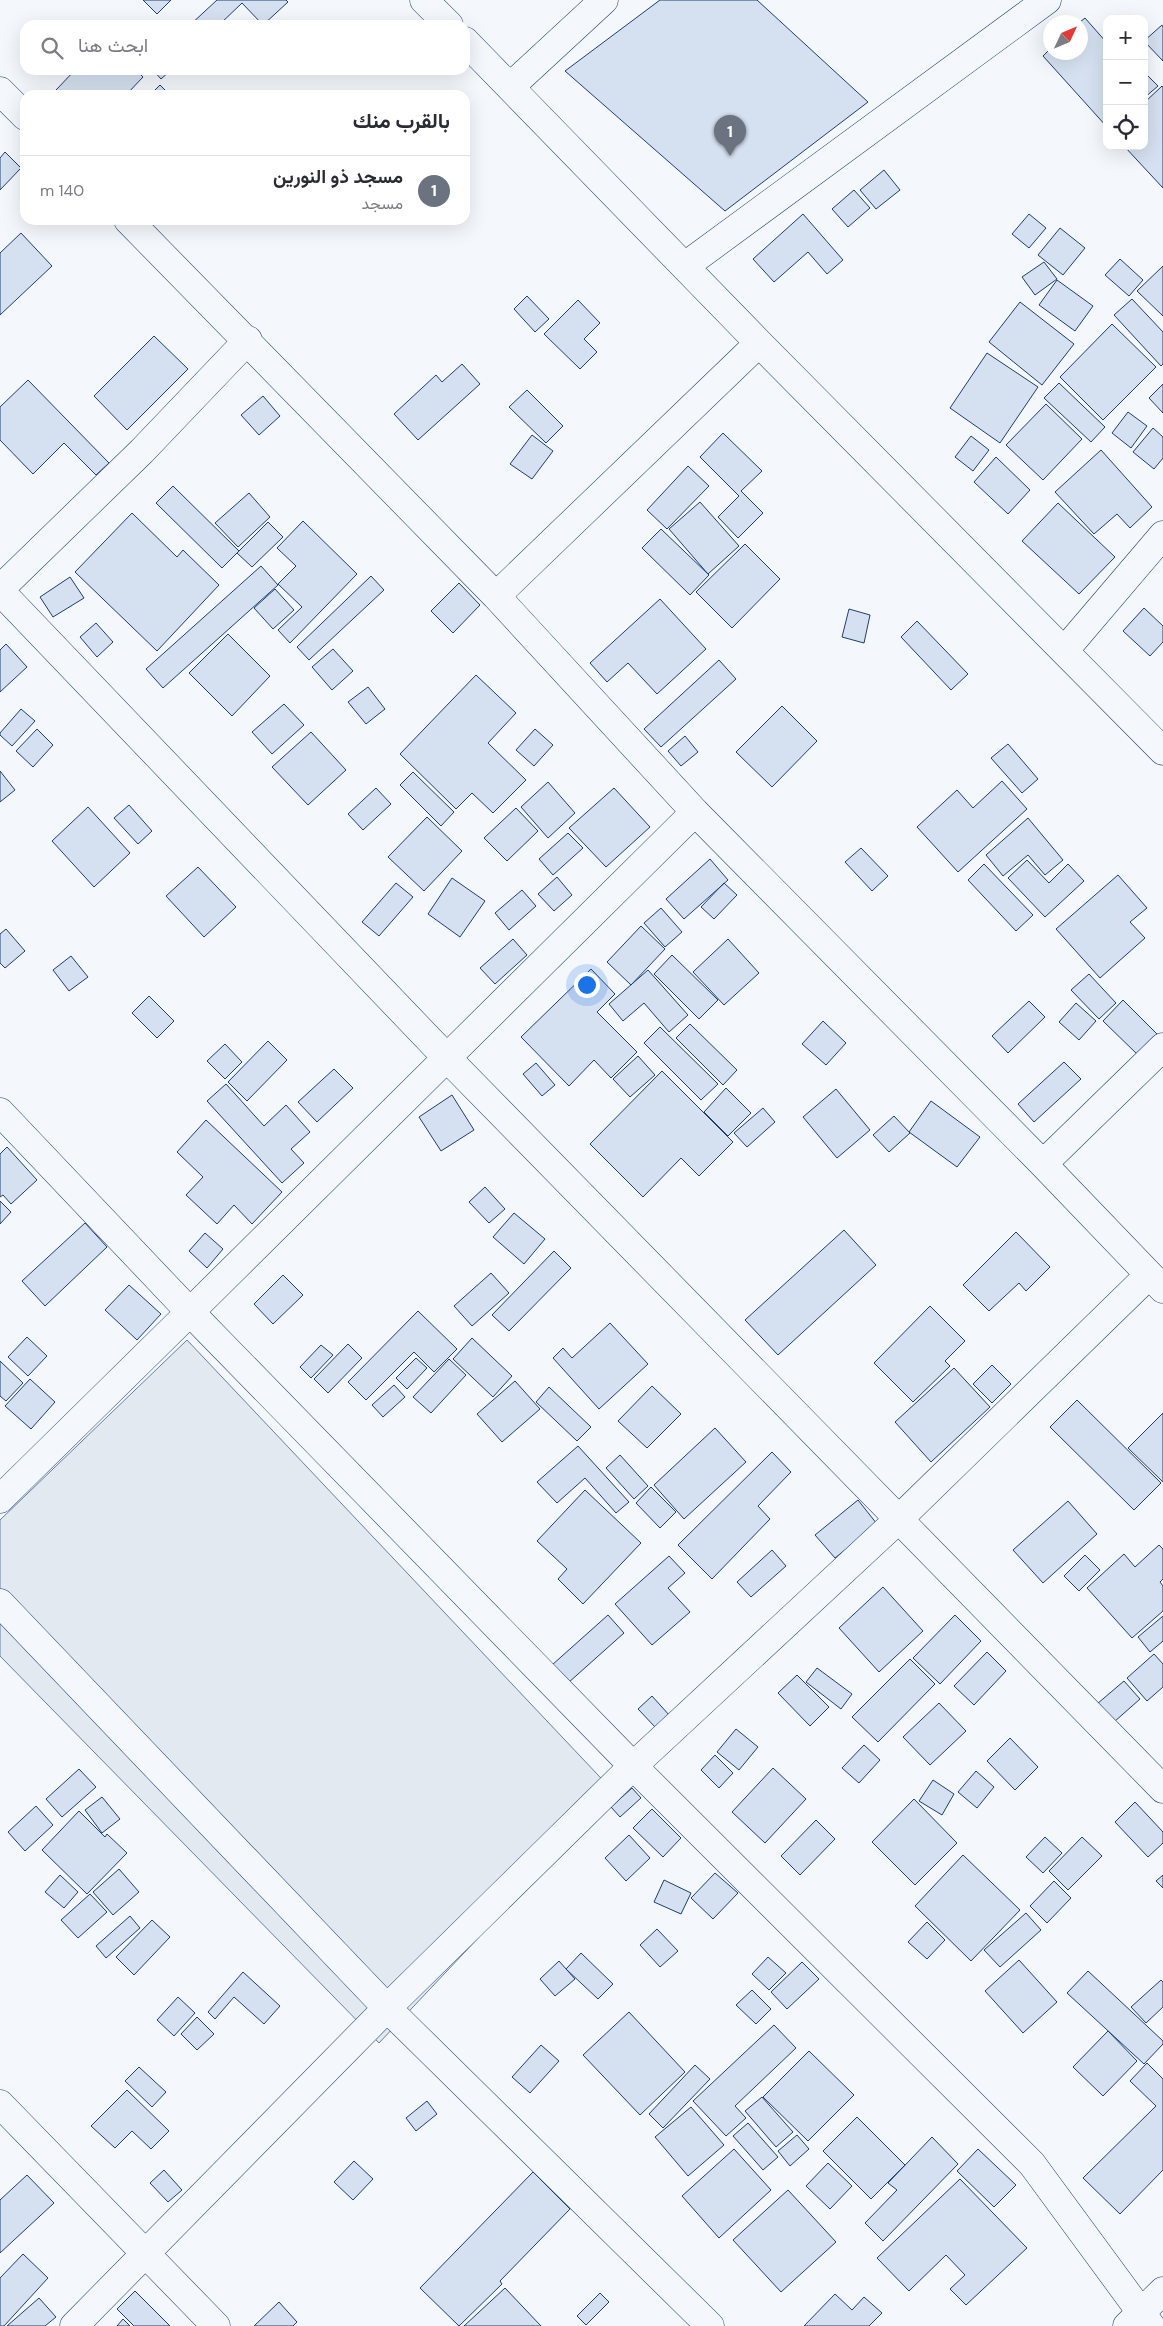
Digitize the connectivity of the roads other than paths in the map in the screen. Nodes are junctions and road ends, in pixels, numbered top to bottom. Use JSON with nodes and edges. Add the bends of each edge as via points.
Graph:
{"nodes":[{"id":1,"x":424,"y":0,"type":"edge"},
{"id":2,"x":604,"y":0,"type":"edge"},
{"id":3,"x":1047,"y":0,"type":"edge"},
{"id":4,"x":444,"y":20,"type":"edge"},
{"id":5,"x":470,"y":45,"type":"edge"},
{"id":6,"x":511,"y":86,"type":"junction"},
{"id":7,"x":0,"y":91,"type":"edge"},
{"id":8,"x":20,"y":111,"type":"edge"},
{"id":9,"x":133,"y":225,"type":"edge"},
{"id":10,"x":685,"y":266,"type":"junction"},
{"id":11,"x":248,"y":340,"type":"junction"},
{"id":12,"x":759,"y":343,"type":"junction"},
{"id":13,"x":1163,"y":535,"type":"edge"},
{"id":14,"x":0,"y":590,"type":"edge"},
{"id":15,"x":496,"y":596,"type":"junction"},
{"id":16,"x":1065,"y":650,"type":"junction"},
{"id":17,"x":1163,"y":751,"type":"edge"},
{"id":18,"x":696,"y":812,"type":"junction"},
{"id":19,"x":1163,"y":1047,"type":"edge"},
{"id":20,"x":446,"y":1057,"type":"junction"},
{"id":21,"x":0,"y":1112,"type":"edge"},
{"id":22,"x":1043,"y":1164,"type":"junction"},
{"id":23,"x":1156,"y":1282,"type":"edge"},
{"id":24,"x":190,"y":1312,"type":"junction"},
{"id":25,"x":0,"y":1499,"type":"edge"},
{"id":26,"x":900,"y":1518,"type":"junction"},
{"id":27,"x":0,"y":1603,"type":"edge"},
{"id":28,"x":633,"y":1766,"type":"junction"},
{"id":29,"x":1163,"y":1789,"type":"edge"},
{"id":30,"x":387,"y":2008,"type":"junction"},
{"id":31,"x":0,"y":2104,"type":"edge"},
{"id":32,"x":146,"y":2254,"type":"junction"},
{"id":33,"x":1163,"y":2291,"type":"edge"},
{"id":34,"x":1139,"y":2322,"type":"edge"},
{"id":35,"x":74,"y":2326,"type":"edge"},
{"id":36,"x":216,"y":2326,"type":"edge"},
{"id":37,"x":710,"y":2326,"type":"edge"}],
"edges":[{"from":1,"to":4,"type":"street"},
{"from":2,"to":6,"type":"street"},
{"from":3,"to":10,"type":"street"},
{"from":5,"to":6,"type":"street"},
{"from":6,"to":10,"type":"street"},
{"from":7,"to":8,"type":"street"},
{"from":9,"to":11,"type":"street"},
{"from":10,"to":12,"type":"street"},
{"from":11,"to":14,"type":"street","via":[[142,451]]},
{"from":11,"to":15,"type":"street"},
{"from":12,"to":15,"type":"street"},
{"from":12,"to":16,"type":"street"},
{"from":13,"to":16,"type":"street"},
{"from":14,"to":20,"type":"street"},
{"from":15,"to":18,"type":"street"},
{"from":16,"to":17,"type":"street"},
{"from":18,"to":20,"type":"street"},
{"from":18,"to":22,"type":"street"},
{"from":19,"to":22,"type":"street"},
{"from":20,"to":24,"type":"street"},
{"from":20,"to":26,"type":"street"},
{"from":21,"to":24,"type":"street"},
{"from":22,"to":23,"type":"street"},
{"from":23,"to":26,"type":"street"},
{"from":24,"to":25,"type":"street"},
{"from":24,"to":28,"type":"street"},
{"from":26,"to":28,"type":"street"},
{"from":26,"to":29,"type":"street"},
{"from":27,"to":30,"type":"street"},
{"from":28,"to":30,"type":"street"},
{"from":28,"to":34,"type":"street","via":[[1032,2164]]},
{"from":30,"to":32,"type":"street"},
{"from":30,"to":37,"type":"street"},
{"from":31,"to":32,"type":"street"},
{"from":32,"to":35,"type":"street"},
{"from":32,"to":36,"type":"street"},
{"from":33,"to":34,"type":"street"}]}
